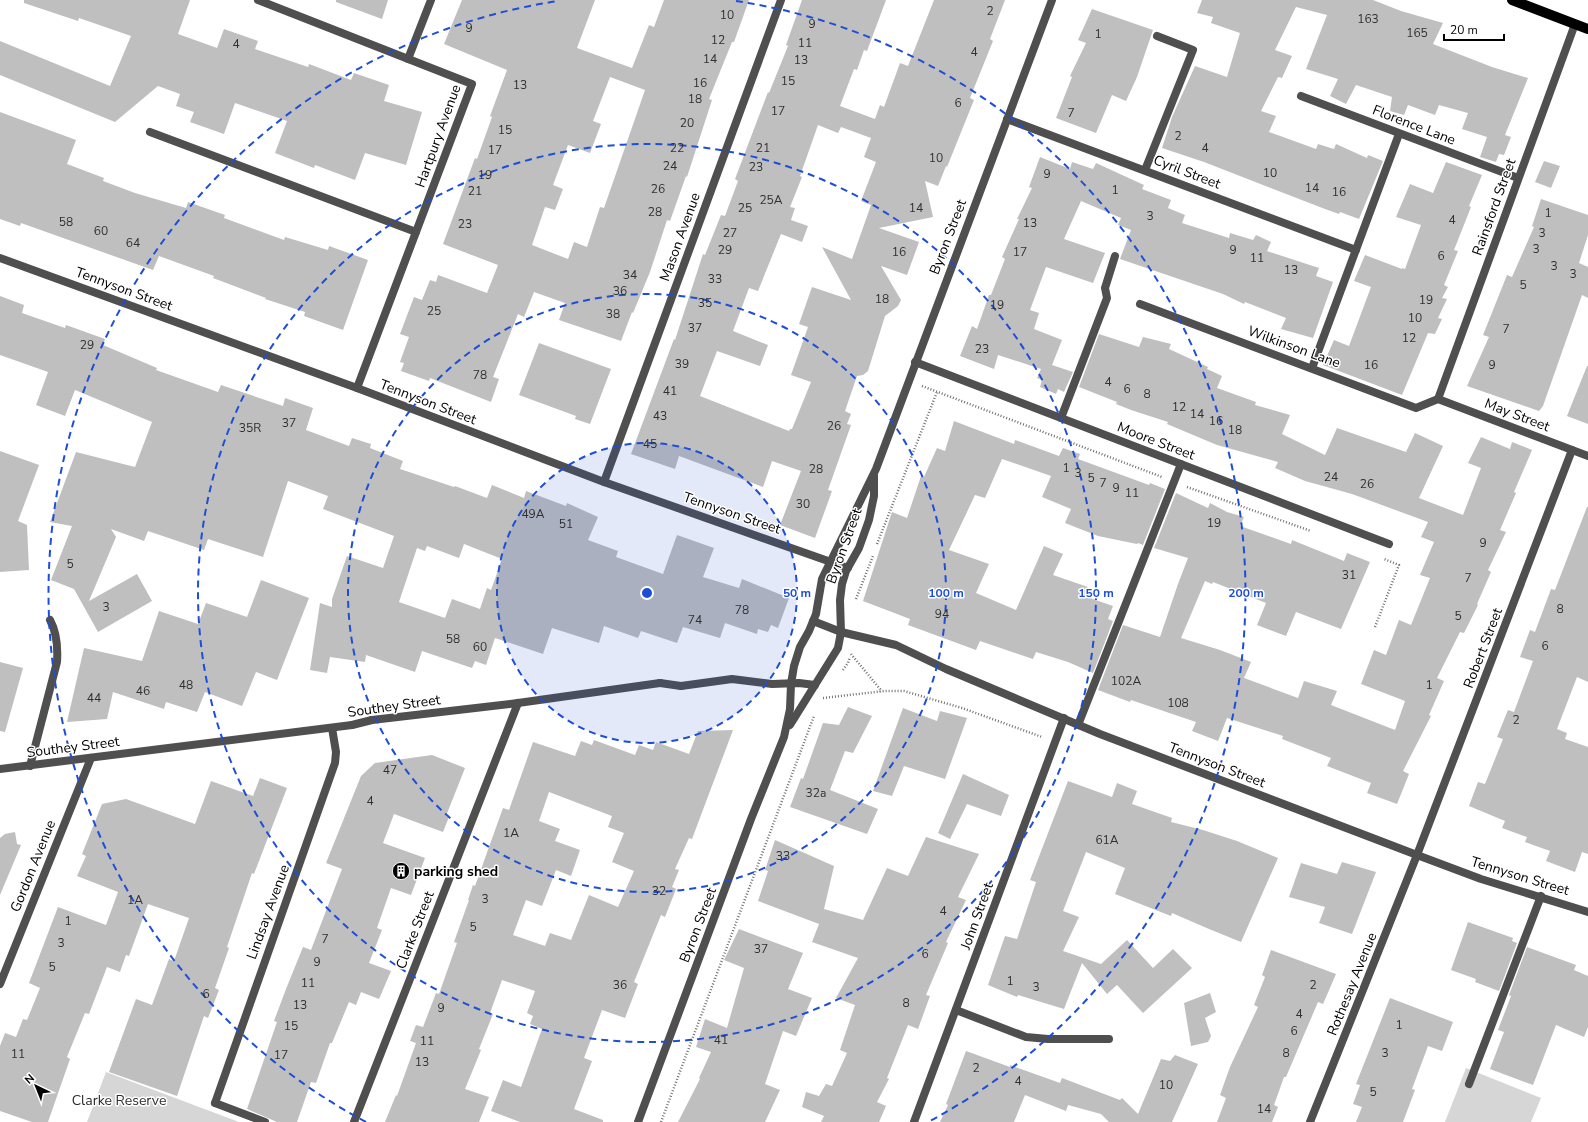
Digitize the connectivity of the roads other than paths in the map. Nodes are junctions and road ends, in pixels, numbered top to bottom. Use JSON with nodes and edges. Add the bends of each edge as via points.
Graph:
{"nodes":[{"id":1,"x":258,"y":0,"type":"edge"},
{"id":2,"x":430,"y":0,"type":"edge"},
{"id":3,"x":781,"y":0,"type":"edge"},
{"id":4,"x":1052,"y":0,"type":"edge"},
{"id":5,"x":1056,"y":0,"type":"edge"},
{"id":6,"x":1512,"y":0,"type":"edge"},
{"id":7,"x":1048,"y":14,"type":"junction"},
{"id":8,"x":1575,"y":24,"type":"junction"},
{"id":9,"x":1588,"y":29,"type":"edge"},
{"id":10,"x":1157,"y":36,"type":"dead end"},
{"id":11,"x":408,"y":59,"type":"junction"},
{"id":12,"x":1301,"y":96,"type":"dead end"},
{"id":13,"x":1007,"y":119,"type":"junction"},
{"id":14,"x":150,"y":132,"type":"dead end"},
{"id":15,"x":1399,"y":134,"type":"junction"},
{"id":16,"x":1145,"y":170,"type":"junction"},
{"id":17,"x":1518,"y":178,"type":"junction"},
{"id":18,"x":416,"y":232,"type":"junction"},
{"id":19,"x":1356,"y":250,"type":"junction"},
{"id":20,"x":1115,"y":256,"type":"dead end"},
{"id":21,"x":0,"y":258,"type":"edge"},
{"id":22,"x":1140,"y":304,"type":"dead end"},
{"id":23,"x":915,"y":362,"type":"junction"},
{"id":24,"x":1312,"y":368,"type":"junction"},
{"id":25,"x":357,"y":388,"type":"junction"},
{"id":26,"x":1438,"y":399,"type":"junction"},
{"id":27,"x":1061,"y":418,"type":"junction"},
{"id":28,"x":1572,"y":450,"type":"junction"},
{"id":29,"x":1588,"y":456,"type":"edge"},
{"id":30,"x":1182,"y":464,"type":"junction"},
{"id":31,"x":876,"y":469,"type":"junction"},
{"id":32,"x":604,"y":482,"type":"junction"},
{"id":33,"x":1389,"y":544,"type":"dead end"},
{"id":34,"x":830,"y":561,"type":"junction"},
{"id":35,"x":848,"y":568,"type":"junction"},
{"id":36,"x":50,"y":620,"type":"dead end"},
{"id":37,"x":813,"y":621,"type":"junction"},
{"id":38,"x":841,"y":632,"type":"junction"},
{"id":39,"x":791,"y":684,"type":"junction"},
{"id":40,"x":815,"y":685,"type":"junction"},
{"id":41,"x":518,"y":703,"type":"junction"},
{"id":42,"x":1064,"y":718,"type":"junction"},
{"id":43,"x":1078,"y":725,"type":"junction"},
{"id":44,"x":332,"y":728,"type":"junction"},
{"id":45,"x":784,"y":737,"type":"junction"},
{"id":46,"x":91,"y":758,"type":"junction"},
{"id":47,"x":30,"y":766,"type":"junction"},
{"id":48,"x":0,"y":770,"type":"edge"},
{"id":49,"x":1417,"y":855,"type":"junction"},
{"id":50,"x":1541,"y":896,"type":"junction"},
{"id":51,"x":1588,"y":912,"type":"edge"},
{"id":52,"x":0,"y":984,"type":"edge"},
{"id":53,"x":956,"y":1010,"type":"junction"},
{"id":54,"x":1109,"y":1039,"type":"dead end"},
{"id":55,"x":1469,"y":1084,"type":"dead end"},
{"id":56,"x":264,"y":1122,"type":"edge"},
{"id":57,"x":354,"y":1122,"type":"edge"},
{"id":58,"x":638,"y":1122,"type":"edge"},
{"id":59,"x":914,"y":1122,"type":"edge"},
{"id":60,"x":1310,"y":1122,"type":"edge"}],
"edges":[{"from":1,"to":11,"type":"street","name":"Hartpury Avenue"},
{"from":2,"to":11,"type":"street"},
{"from":3,"to":32,"type":"street","name":"Mason Avenue"},
{"from":4,"to":7,"type":"street","name":"Byron Street"},
{"from":5,"to":7,"type":"street","name":"Byron Street"},
{"from":6,"to":8,"type":"main road"},
{"from":7,"to":13,"type":"street","name":"Byron Street"},
{"from":8,"to":9,"type":"main road"},
{"from":8,"to":17,"type":"street","name":"Rainsford Street"},
{"from":10,"to":16,"type":"street","via":[[1193,50]]},
{"from":11,"to":18,"type":"street","name":"Hartpury Avenue","via":[[472,84]]},
{"from":12,"to":15,"type":"street","name":"Florence Lane"},
{"from":13,"to":16,"type":"street","name":"Cyril Street"},
{"from":13,"to":23,"type":"street","name":"Byron Street"},
{"from":14,"to":18,"type":"street"},
{"from":15,"to":17,"type":"street","name":"Florence Lane"},
{"from":15,"to":19,"type":"street"},
{"from":16,"to":19,"type":"street","name":"Cyril Street"},
{"from":17,"to":26,"type":"street","name":"Rainsford Street"},
{"from":18,"to":25,"type":"street","name":"Hartpury Avenue"},
{"from":19,"to":24,"type":"street"},
{"from":20,"to":27,"type":"street","via":[[1105,288],[1107,298]]},
{"from":21,"to":25,"type":"street","name":"Tennyson Street"},
{"from":22,"to":24,"type":"street","name":"Wilkinson Lane"},
{"from":23,"to":27,"type":"street","name":"Moore Street"},
{"from":23,"to":31,"type":"street","name":"Byron Street"},
{"from":24,"to":26,"type":"street","name":"Wilkinson Lane","via":[[1416,408]]},
{"from":25,"to":32,"type":"street","name":"Tennyson Street"},
{"from":26,"to":28,"type":"street","name":"May Street"},
{"from":27,"to":30,"type":"street","name":"Moore Street"},
{"from":28,"to":29,"type":"street","name":"May Street"},
{"from":28,"to":49,"type":"street","name":"Robert Street"},
{"from":30,"to":33,"type":"street","name":"Moore Street"},
{"from":30,"to":43,"type":"street"},
{"from":31,"to":34,"type":"street","name":"Byron Street"},
{"from":31,"to":35,"type":"street","name":"Byron Street","via":[[871,515],[859,548]]},
{"from":32,"to":34,"type":"street","name":"Tennyson Street"},
{"from":34,"to":35,"type":"street","name":"Tennyson Street"},
{"from":34,"to":37,"type":"street","name":"Byron Street","via":[[821,583]]},
{"from":35,"to":38,"type":"street","name":"Byron Street","via":[[841,590]]},
{"from":36,"to":47,"type":"street","via":[[55,629],[57,662]]},
{"from":37,"to":38,"type":"street","name":"Tennyson Street"},
{"from":37,"to":39,"type":"street","name":"Byron Street","via":[[797,654]]},
{"from":38,"to":40,"type":"street","name":"Byron Street","via":[[838,648]]},
{"from":38,"to":42,"type":"street","name":"Tennyson Street","via":[[896,645],[946,669]]},
{"from":39,"to":40,"type":"street","name":"Southey Street"},
{"from":39,"to":41,"type":"street","name":"Southey Street","via":[[732,680],[681,686],[660,683]]},
{"from":39,"to":45,"type":"street","name":"Byron Street","via":[[791,704]]},
{"from":40,"to":45,"type":"street","name":"Byron Street"},
{"from":41,"to":44,"type":"street","name":"Southey Street","via":[[372,720]]},
{"from":41,"to":57,"type":"street","name":"Clarke Street"},
{"from":42,"to":43,"type":"street","name":"Tennyson Street"},
{"from":42,"to":53,"type":"street","name":"John Street"},
{"from":43,"to":49,"type":"street","name":"Tennyson Street"},
{"from":44,"to":46,"type":"street","name":"Southey Street"},
{"from":44,"to":56,"type":"street","name":"Lindsay Avenue","via":[[335,763],[214,1103]]},
{"from":45,"to":58,"type":"street","name":"Byron Street"},
{"from":46,"to":47,"type":"street","name":"Southey Street"},
{"from":46,"to":52,"type":"street","name":"Gordon Avenue"},
{"from":47,"to":48,"type":"street","name":"Southey Street"},
{"from":49,"to":50,"type":"street","name":"Tennyson Street"},
{"from":49,"to":60,"type":"street","name":"Rothesay Avenue"},
{"from":50,"to":51,"type":"street","name":"Tennyson Street"},
{"from":50,"to":55,"type":"street"},
{"from":53,"to":54,"type":"street","via":[[1026,1037]]},
{"from":53,"to":59,"type":"street","name":"John Street"}]}
